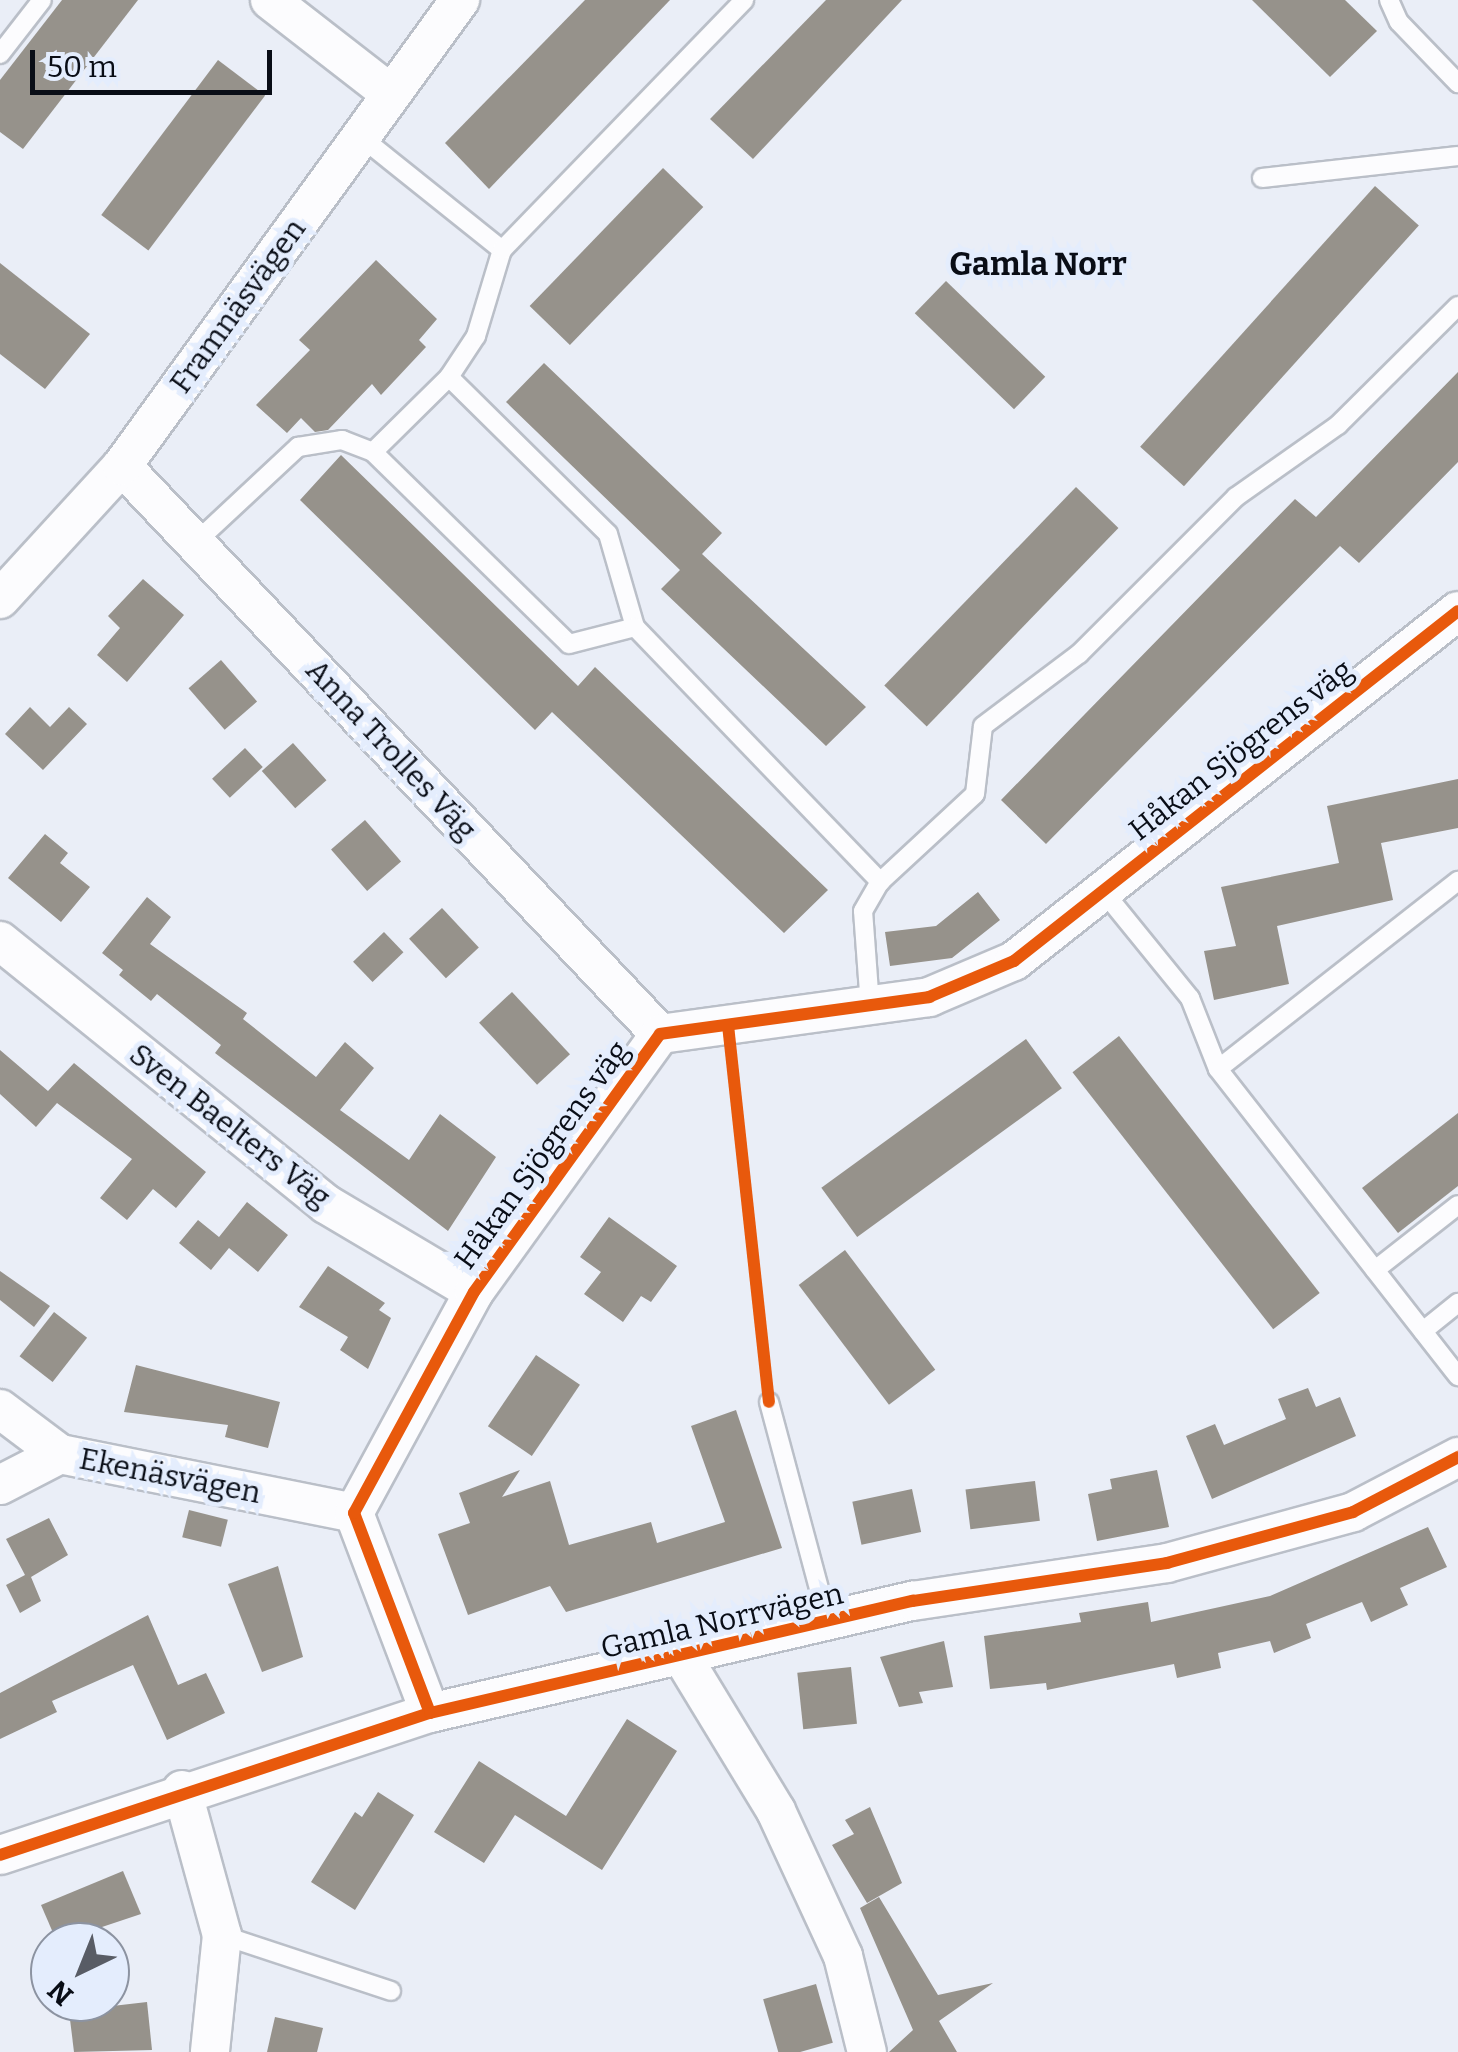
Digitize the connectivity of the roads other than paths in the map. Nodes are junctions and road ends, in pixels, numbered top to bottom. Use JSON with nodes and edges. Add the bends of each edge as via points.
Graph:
{"nodes":[{"id":1,"x":42,"y":0,"type":"edge"},
{"id":2,"x":270,"y":0,"type":"edge"},
{"id":3,"x":460,"y":0,"type":"edge"},
{"id":4,"x":744,"y":0,"type":"edge"},
{"id":5,"x":1389,"y":0,"type":"edge"},
{"id":6,"x":0,"y":54,"type":"edge"},
{"id":7,"x":1458,"y":83,"type":"edge"},
{"id":8,"x":391,"y":94,"type":"junction"},
{"id":9,"x":361,"y":137,"type":"junction"},
{"id":10,"x":1458,"y":156,"type":"edge"},
{"id":11,"x":1262,"y":178,"type":"dead end"},
{"id":12,"x":502,"y":250,"type":"junction"},
{"id":13,"x":1458,"y":306,"type":"edge"},
{"id":14,"x":450,"y":376,"type":"junction"},
{"id":15,"x":374,"y":452,"type":"junction"},
{"id":16,"x":122,"y":466,"type":"junction"},
{"id":17,"x":195,"y":543,"type":"junction"},
{"id":18,"x":0,"y":599,"type":"edge"},
{"id":19,"x":1458,"y":611,"type":"edge"},
{"id":20,"x":635,"y":627,"type":"junction"},
{"id":21,"x":880,"y":882,"type":"junction"},
{"id":22,"x":1458,"y":882,"type":"edge"},
{"id":23,"x":1103,"y":890,"type":"junction"},
{"id":24,"x":0,"y":942,"type":"edge"},
{"id":25,"x":870,"y":1006,"type":"junction"},
{"id":26,"x":660,"y":1034,"type":"junction"},
{"id":27,"x":1218,"y":1069,"type":"junction"},
{"id":28,"x":1458,"y":1205,"type":"edge"},
{"id":29,"x":1375,"y":1270,"type":"junction"},
{"id":30,"x":474,"y":1292,"type":"junction"},
{"id":31,"x":1458,"y":1302,"type":"edge"},
{"id":32,"x":1423,"y":1331,"type":"junction"},
{"id":33,"x":1458,"y":1376,"type":"edge"},
{"id":34,"x":769,"y":1402,"type":"dead end"},
{"id":35,"x":0,"y":1408,"type":"edge"},
{"id":36,"x":60,"y":1454,"type":"junction"},
{"id":37,"x":1458,"y":1457,"type":"edge"},
{"id":38,"x":0,"y":1485,"type":"edge"},
{"id":39,"x":354,"y":1513,"type":"junction"},
{"id":40,"x":828,"y":1622,"type":"junction"},
{"id":41,"x":683,"y":1658,"type":"junction"},
{"id":42,"x":430,"y":1713,"type":"junction"},
{"id":43,"x":182,"y":1790,"type":"junction"},
{"id":44,"x":0,"y":1854,"type":"edge"},
{"id":45,"x":222,"y":1935,"type":"junction"},
{"id":46,"x":391,"y":1991,"type":"dead end"},
{"id":47,"x":210,"y":2052,"type":"edge"},
{"id":48,"x":868,"y":2052,"type":"edge"}],
"edges":[{"from":1,"to":6,"type":"lane"},
{"from":2,"to":8,"type":"street"},
{"from":3,"to":8,"type":"street","name":"Framnäsvägen"},
{"from":4,"to":12,"type":"lane"},
{"from":5,"to":7,"type":"lane","via":[[1399,22]]},
{"from":8,"to":9,"type":"street","name":"Framnäsvägen"},
{"from":9,"to":12,"type":"lane"},
{"from":9,"to":16,"type":"street","name":"Framnäsvägen"},
{"from":10,"to":11,"type":"lane"},
{"from":12,"to":14,"type":"lane","via":[[476,336]]},
{"from":13,"to":21,"type":"lane","via":[[1338,424],[1236,497],[1079,654],[983,726],[974,794]]},
{"from":14,"to":15,"type":"lane"},
{"from":14,"to":20,"type":"lane","via":[[608,534]]},
{"from":15,"to":17,"type":"lane","via":[[342,440],[298,448]]},
{"from":15,"to":20,"type":"lane","via":[[569,644]]},
{"from":16,"to":17,"type":"street","name":"Anna Trolles Väg"},
{"from":16,"to":18,"type":"street","name":"Framnäsvägen"},
{"from":17,"to":26,"type":"street","name":"Anna Trolles Väg"},
{"from":19,"to":23,"type":"street","name":"Håkan Sjögrens väg"},
{"from":20,"to":21,"type":"lane"},
{"from":21,"to":25,"type":"lane","via":[[863,911]]},
{"from":22,"to":27,"type":"lane"},
{"from":23,"to":25,"type":"street","name":"Håkan Sjögrens väg","via":[[1014,961],[928,998]]},
{"from":23,"to":27,"type":"lane","via":[[1190,998]]},
{"from":24,"to":30,"type":"street","name":"Sven Baelters Väg","via":[[326,1204]]},
{"from":25,"to":26,"type":"street","name":"Håkan Sjögrens väg"},
{"from":26,"to":30,"type":"street","name":"Håkan Sjögrens väg"},
{"from":27,"to":29,"type":"lane"},
{"from":28,"to":29,"type":"lane"},
{"from":29,"to":32,"type":"lane"},
{"from":30,"to":39,"type":"street","name":"Håkan Sjögrens väg"},
{"from":31,"to":32,"type":"lane"},
{"from":32,"to":33,"type":"lane"},
{"from":34,"to":40,"type":"lane","name":"Gamla Norrvägen"},
{"from":35,"to":36,"type":"street","name":"Ekenäsvägen"},
{"from":36,"to":38,"type":"street"},
{"from":36,"to":39,"type":"street","name":"Ekenäsvägen"},
{"from":37,"to":40,"type":"street","name":"Gamla Norrvägen","via":[[1352,1512],[1167,1563],[914,1601]]},
{"from":39,"to":42,"type":"street"},
{"from":40,"to":41,"type":"street","name":"Gamla Norrvägen"},
{"from":41,"to":42,"type":"street","name":"Gamla Norrvägen"},
{"from":41,"to":48,"type":"street","via":[[776,1811],[844,1956]]},
{"from":42,"to":43,"type":"street","name":"Gamla Norrvägen"},
{"from":43,"to":44,"type":"street","name":"Gamla Norrvägen"},
{"from":43,"to":45,"type":"street"},
{"from":45,"to":46,"type":"lane"},
{"from":45,"to":47,"type":"street"}]}
